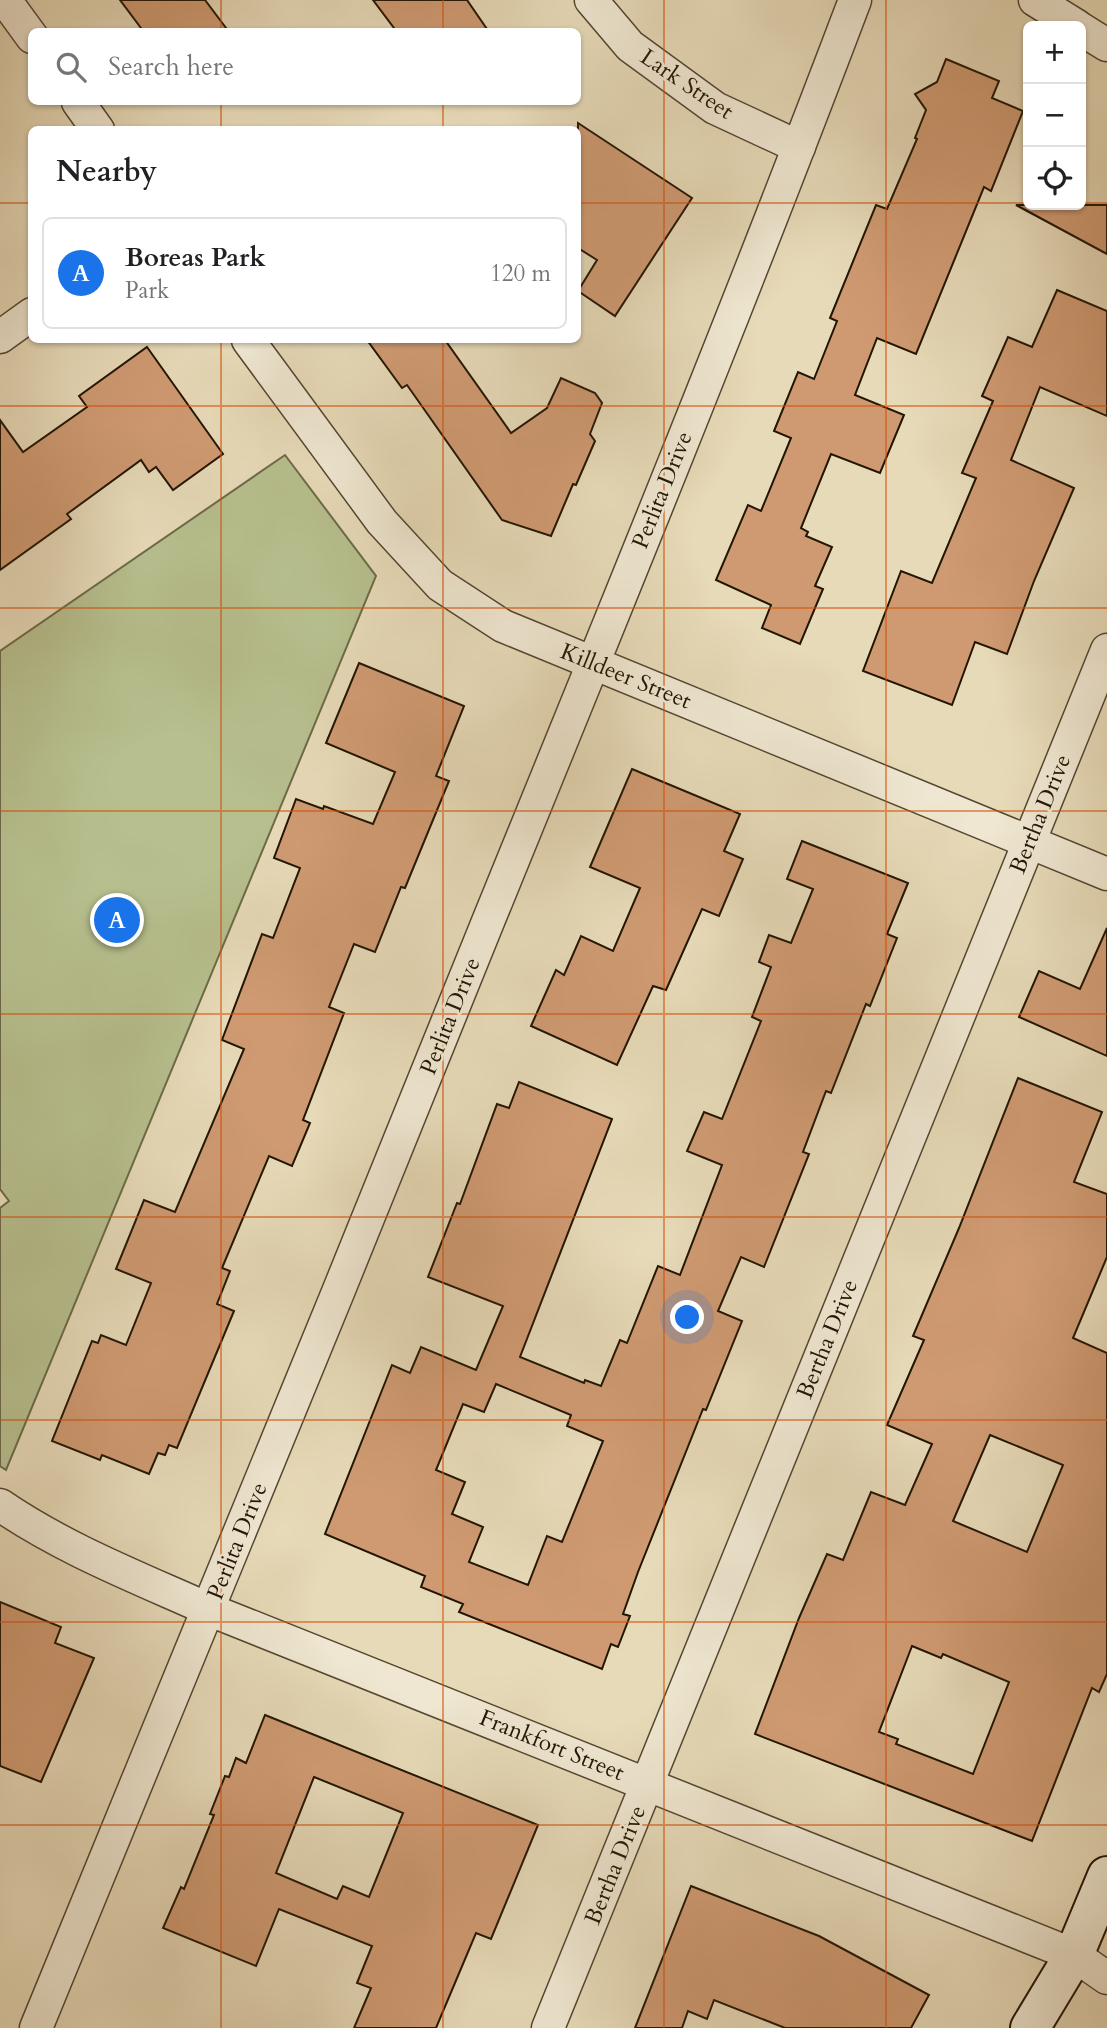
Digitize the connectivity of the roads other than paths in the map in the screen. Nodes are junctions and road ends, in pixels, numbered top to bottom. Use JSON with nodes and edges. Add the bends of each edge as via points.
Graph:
{"nodes":[{"id":1,"x":5,"y":0,"type":"edge"},
{"id":2,"x":591,"y":0,"type":"edge"},
{"id":3,"x":855,"y":0,"type":"edge"},
{"id":4,"x":1035,"y":0,"type":"edge"},
{"id":5,"x":1068,"y":21,"type":"edge"},
{"id":6,"x":28,"y":32,"type":"edge"},
{"id":7,"x":1086,"y":32,"type":"edge"},
{"id":8,"x":1107,"y":46,"type":"edge"},
{"id":9,"x":80,"y":105,"type":"edge"},
{"id":10,"x":95,"y":126,"type":"edge"},
{"id":11,"x":799,"y":147,"type":"junction"},
{"id":12,"x":28,"y":317,"type":"edge"},
{"id":13,"x":0,"y":337,"type":"edge"},
{"id":14,"x":250,"y":343,"type":"edge"},
{"id":15,"x":1107,"y":650,"type":"edge"},
{"id":16,"x":594,"y":662,"type":"junction"},
{"id":17,"x":1028,"y":842,"type":"junction"},
{"id":18,"x":1107,"y":874,"type":"edge"},
{"id":19,"x":0,"y":1505,"type":"edge"},
{"id":20,"x":210,"y":1610,"type":"junction"},
{"id":21,"x":648,"y":1783,"type":"junction"},
{"id":22,"x":1107,"y":1876,"type":"edge"},
{"id":23,"x":1074,"y":1955,"type":"junction"},
{"id":24,"x":1107,"y":1978,"type":"edge"},
{"id":25,"x":36,"y":2028,"type":"edge"},
{"id":26,"x":548,"y":2028,"type":"edge"},
{"id":27,"x":1030,"y":2028,"type":"edge"}],
"edges":[{"from":1,"to":6,"type":"street"},
{"from":2,"to":11,"type":"street","name":"Lark Street","via":[[630,46],[715,108]]},
{"from":3,"to":11,"type":"street","name":"Perlita Drive"},
{"from":4,"to":5,"type":"street"},
{"from":7,"to":8,"type":"street"},
{"from":9,"to":10,"type":"street"},
{"from":11,"to":16,"type":"street","name":"Perlita Drive"},
{"from":12,"to":13,"type":"street"},
{"from":14,"to":16,"type":"street","name":"Killdeer Street","via":[[382,522],[440,585],[503,626]]},
{"from":15,"to":17,"type":"street","name":"Bertha Drive"},
{"from":16,"to":17,"type":"street","name":"Killdeer Street"},
{"from":16,"to":20,"type":"street","name":"Perlita Drive"},
{"from":17,"to":18,"type":"street","name":"Killdeer Street"},
{"from":17,"to":21,"type":"street","name":"Bertha Drive"},
{"from":19,"to":20,"type":"street","name":"Frankfort Street","via":[[26,1523]]},
{"from":20,"to":21,"type":"street","name":"Frankfort Street"},
{"from":20,"to":25,"type":"street","name":"Perlita Drive"},
{"from":21,"to":23,"type":"street","name":"Frankfort Street"},
{"from":21,"to":26,"type":"street","name":"Bertha Drive"},
{"from":22,"to":23,"type":"street"},
{"from":23,"to":24,"type":"street","name":"Frankfort Street"},
{"from":23,"to":27,"type":"street"}]}
